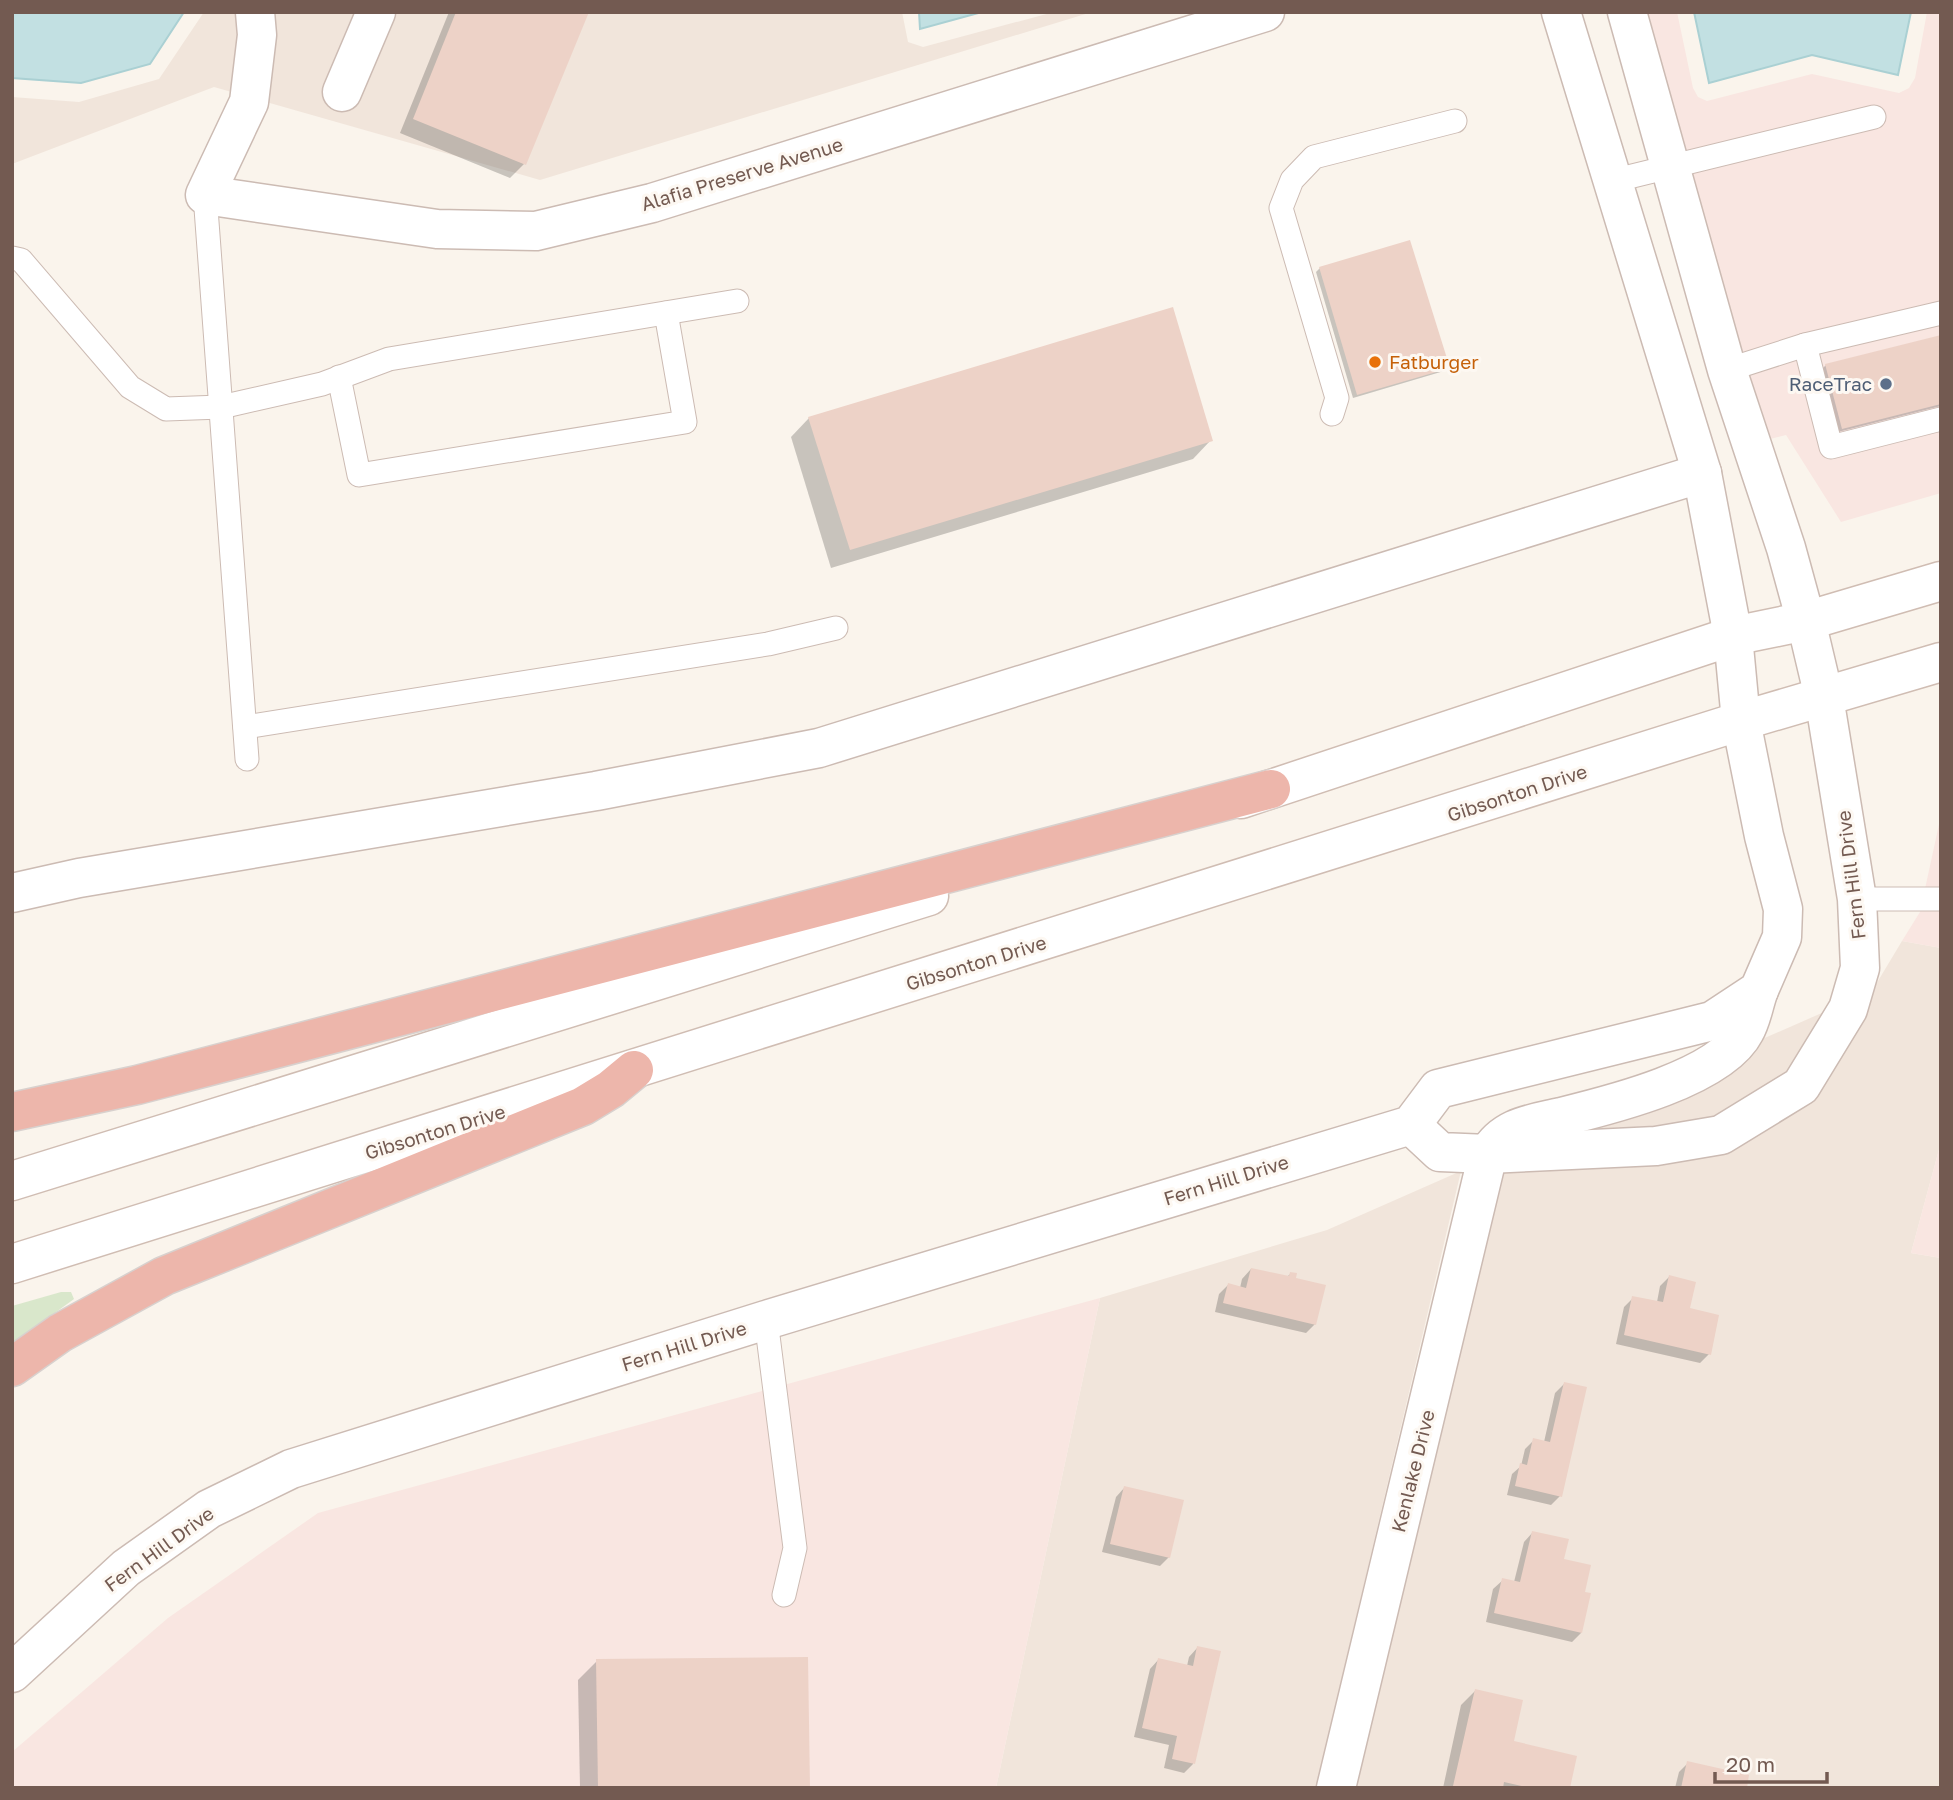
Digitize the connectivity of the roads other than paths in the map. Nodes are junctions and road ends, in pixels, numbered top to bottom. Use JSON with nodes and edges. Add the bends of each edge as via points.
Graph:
{"nodes":[{"id":1,"x":255,"y":12,"type":"edge"},
{"id":2,"x":376,"y":12,"type":"edge"},
{"id":3,"x":1265,"y":12,"type":"edge"},
{"id":4,"x":1560,"y":12,"type":"edge"},
{"id":5,"x":1627,"y":12,"type":"edge"},
{"id":6,"x":342,"y":92,"type":"dead end"},
{"id":7,"x":1874,"y":117,"type":"dead end"},
{"id":8,"x":1455,"y":121,"type":"dead end"},
{"id":9,"x":1668,"y":166,"type":"junction"},
{"id":10,"x":1612,"y":181,"type":"junction"},
{"id":11,"x":205,"y":195,"type":"junction"},
{"id":12,"x":12,"y":258,"type":"edge"},
{"id":13,"x":737,"y":301,"type":"dead end"},
{"id":14,"x":666,"y":313,"type":"junction"},
{"id":15,"x":1941,"y":313,"type":"edge"},
{"id":16,"x":1805,"y":345,"type":"junction"},
{"id":17,"x":1727,"y":370,"type":"junction"},
{"id":18,"x":339,"y":377,"type":"junction"},
{"id":19,"x":221,"y":407,"type":"junction"},
{"id":20,"x":1332,"y":414,"type":"dead end"},
{"id":21,"x":1941,"y":419,"type":"edge"},
{"id":22,"x":1702,"y":473,"type":"junction"},
{"id":23,"x":1941,"y":581,"type":"edge"},
{"id":24,"x":1806,"y":621,"type":"junction"},
{"id":25,"x":836,"y":628,"type":"dead end"},
{"id":26,"x":1732,"y":636,"type":"junction"},
{"id":27,"x":1941,"y":662,"type":"edge"},
{"id":28,"x":1824,"y":697,"type":"junction"},
{"id":29,"x":1741,"y":721,"type":"junction"},
{"id":30,"x":245,"y":727,"type":"junction"},
{"id":31,"x":247,"y":759,"type":"dead end"},
{"id":32,"x":1271,"y":789,"type":"junction"},
{"id":33,"x":12,"y":892,"type":"edge"},
{"id":34,"x":1857,"y":899,"type":"junction"},
{"id":35,"x":1941,"y":899,"type":"edge"},
{"id":36,"x":1759,"y":990,"type":"junction"},
{"id":37,"x":634,"y":1070,"type":"junction"},
{"id":38,"x":12,"y":1112,"type":"edge"},
{"id":39,"x":1411,"y":1125,"type":"junction"},
{"id":40,"x":1489,"y":1154,"type":"junction"},
{"id":41,"x":12,"y":1181,"type":"edge"},
{"id":42,"x":12,"y":1264,"type":"edge"},
{"id":43,"x":766,"y":1320,"type":"junction"},
{"id":44,"x":12,"y":1367,"type":"edge"},
{"id":45,"x":785,"y":1595,"type":"dead end"},
{"id":46,"x":12,"y":1673,"type":"edge"},
{"id":47,"x":1336,"y":1788,"type":"edge"}],
"edges":[{"from":1,"to":11,"type":"street","via":[[257,35],[248,102]]},
{"from":2,"to":6,"type":"street"},
{"from":3,"to":11,"type":"street","name":"Alafia Preserve Avenue","via":[[652,203],[536,231],[437,229]]},
{"from":4,"to":10,"type":"street"},
{"from":5,"to":9,"type":"street","name":"Fern Hill Drive"},
{"from":7,"to":9,"type":"lane"},
{"from":8,"to":20,"type":"lane","via":[[1314,158],[1292,180],[1281,208],[1337,398]]},
{"from":9,"to":10,"type":"lane"},
{"from":9,"to":17,"type":"street","name":"Fern Hill Drive"},
{"from":10,"to":22,"type":"street"},
{"from":11,"to":19,"type":"lane"},
{"from":12,"to":19,"type":"lane","via":[[21,260],[130,387],[166,409]]},
{"from":13,"to":14,"type":"lane"},
{"from":14,"to":18,"type":"lane","via":[[389,359]]},
{"from":14,"to":18,"type":"lane","via":[[685,422],[359,475]]},
{"from":15,"to":16,"type":"lane"},
{"from":16,"to":17,"type":"lane"},
{"from":16,"to":21,"type":"lane","via":[[1831,447]]},
{"from":17,"to":24,"type":"street","name":"Fern Hill Drive"},
{"from":18,"to":19,"type":"lane"},
{"from":19,"to":30,"type":"lane"},
{"from":22,"to":26,"type":"street"},
{"from":22,"to":33,"type":"street","via":[[819,748]]},
{"from":23,"to":24,"type":"street"},
{"from":24,"to":26,"type":"street"},
{"from":24,"to":28,"type":"street","name":"Fern Hill Drive"},
{"from":25,"to":30,"type":"lane","via":[[768,644]]},
{"from":26,"to":29,"type":"street"},
{"from":26,"to":32,"type":"street"},
{"from":27,"to":28,"type":"street","name":"Gibsonton Drive"},
{"from":28,"to":29,"type":"street","name":"Gibsonton Drive"},
{"from":28,"to":34,"type":"street","name":"Fern Hill Drive"},
{"from":29,"to":36,"type":"street","via":[[1783,909],[1782,937]]},
{"from":29,"to":37,"type":"street","name":"Gibsonton Drive"},
{"from":30,"to":31,"type":"lane"},
{"from":32,"to":38,"type":"highway","via":[[137,1084]]},
{"from":32,"to":41,"type":"street"},
{"from":34,"to":35,"type":"lane"},
{"from":34,"to":40,"type":"street","name":"Fern Hill Drive","via":[[1860,968],[1851,999],[1801,1086],[1721,1135],[1656,1146]]},
{"from":36,"to":39,"type":"street","via":[[1712,1021],[1438,1089]]},
{"from":36,"to":40,"type":"street","via":[[1745,1031],[1730,1051],[1701,1072],[1518,1127],[1497,1139]]},
{"from":37,"to":42,"type":"street","name":"Gibsonton Drive"},
{"from":37,"to":44,"type":"highway","via":[[583,1106],[164,1276],[71,1326]]},
{"from":39,"to":40,"type":"street","name":"Fern Hill Drive","via":[[1440,1152]]},
{"from":39,"to":43,"type":"street","name":"Fern Hill Drive"},
{"from":40,"to":47,"type":"street","name":"Kenlake Drive"},
{"from":43,"to":45,"type":"lane","via":[[795,1548]]},
{"from":43,"to":46,"type":"street","name":"Fern Hill Drive","via":[[290,1469],[209,1509],[126,1568]]}]}
